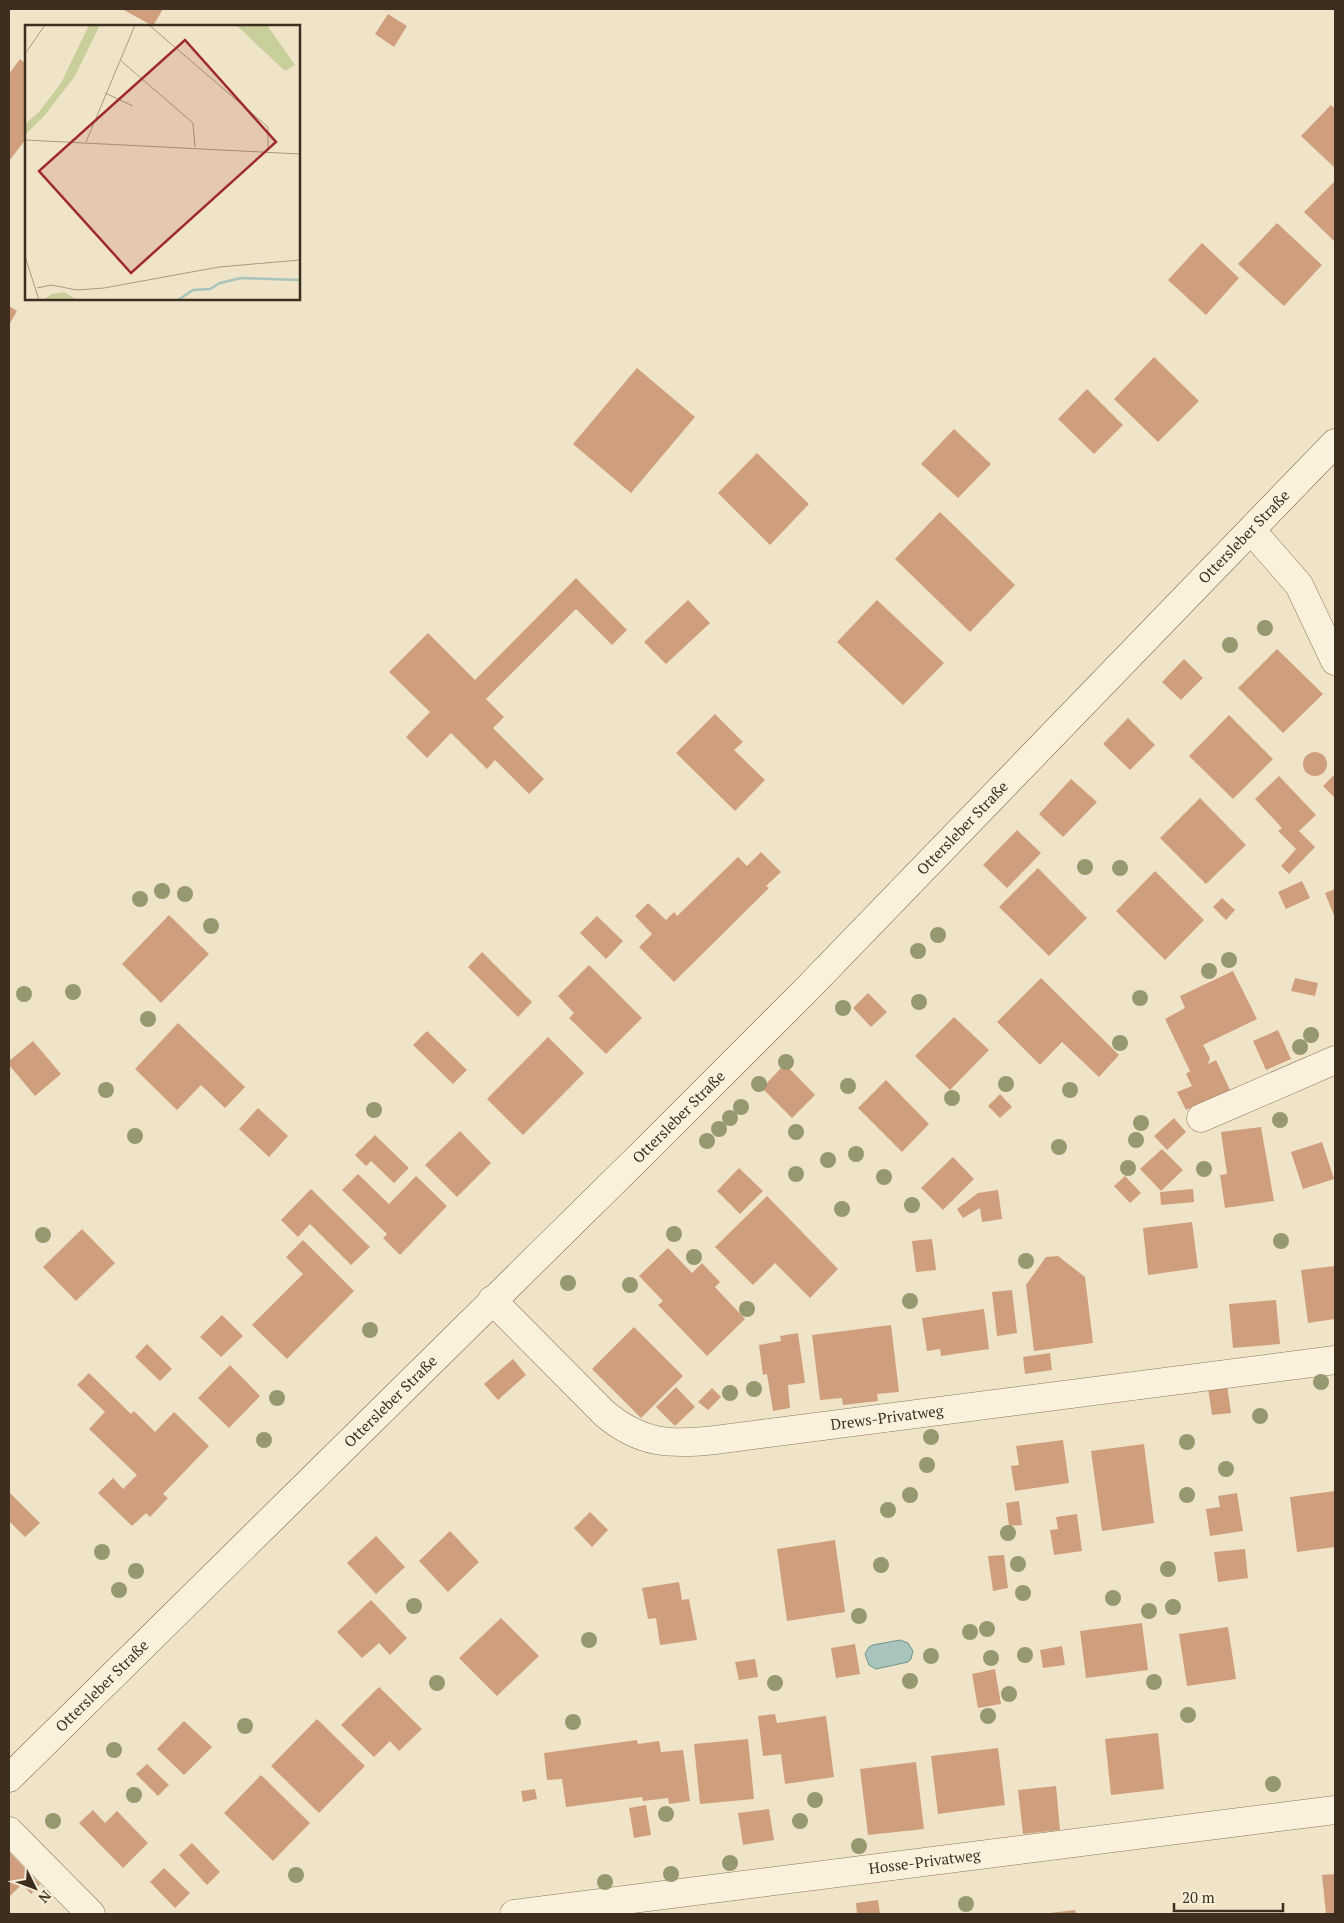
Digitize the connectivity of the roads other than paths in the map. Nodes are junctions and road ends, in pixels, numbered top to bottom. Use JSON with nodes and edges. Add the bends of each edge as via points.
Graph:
{"nodes":[{"id":1,"x":1335,"y":443,"type":"edge"},
{"id":2,"x":1252,"y":531,"type":"junction"},
{"id":3,"x":1335,"y":662,"type":"edge"},
{"id":4,"x":1335,"y":1060,"type":"edge"},
{"id":5,"x":1201,"y":1118,"type":"dead end"},
{"id":6,"x":492,"y":1300,"type":"junction"},
{"id":7,"x":1335,"y":1360,"type":"edge"},
{"id":8,"x":9,"y":1778,"type":"edge"},
{"id":9,"x":1335,"y":1810,"type":"edge"},
{"id":10,"x":9,"y":1831,"type":"edge"},
{"id":11,"x":91,"y":1914,"type":"edge"},
{"id":12,"x":514,"y":1914,"type":"edge"}],
"edges":[{"from":1,"to":2,"type":"street","name":"Ottersleber Straße"},
{"from":2,"to":3,"type":"street","via":[[1299,585]]},
{"from":2,"to":6,"type":"street","name":"Ottersleber Straße","via":[[808,988]]},
{"from":4,"to":5,"type":"street"},
{"from":6,"to":7,"type":"street","name":"Drews-Privatweg","via":[[611,1419],[638,1436],[664,1441],[724,1438]]},
{"from":6,"to":8,"type":"street","name":"Ottersleber Straße"},
{"from":9,"to":12,"type":"street","name":"Hosse-Privatweg"},
{"from":10,"to":11,"type":"street"}]}
